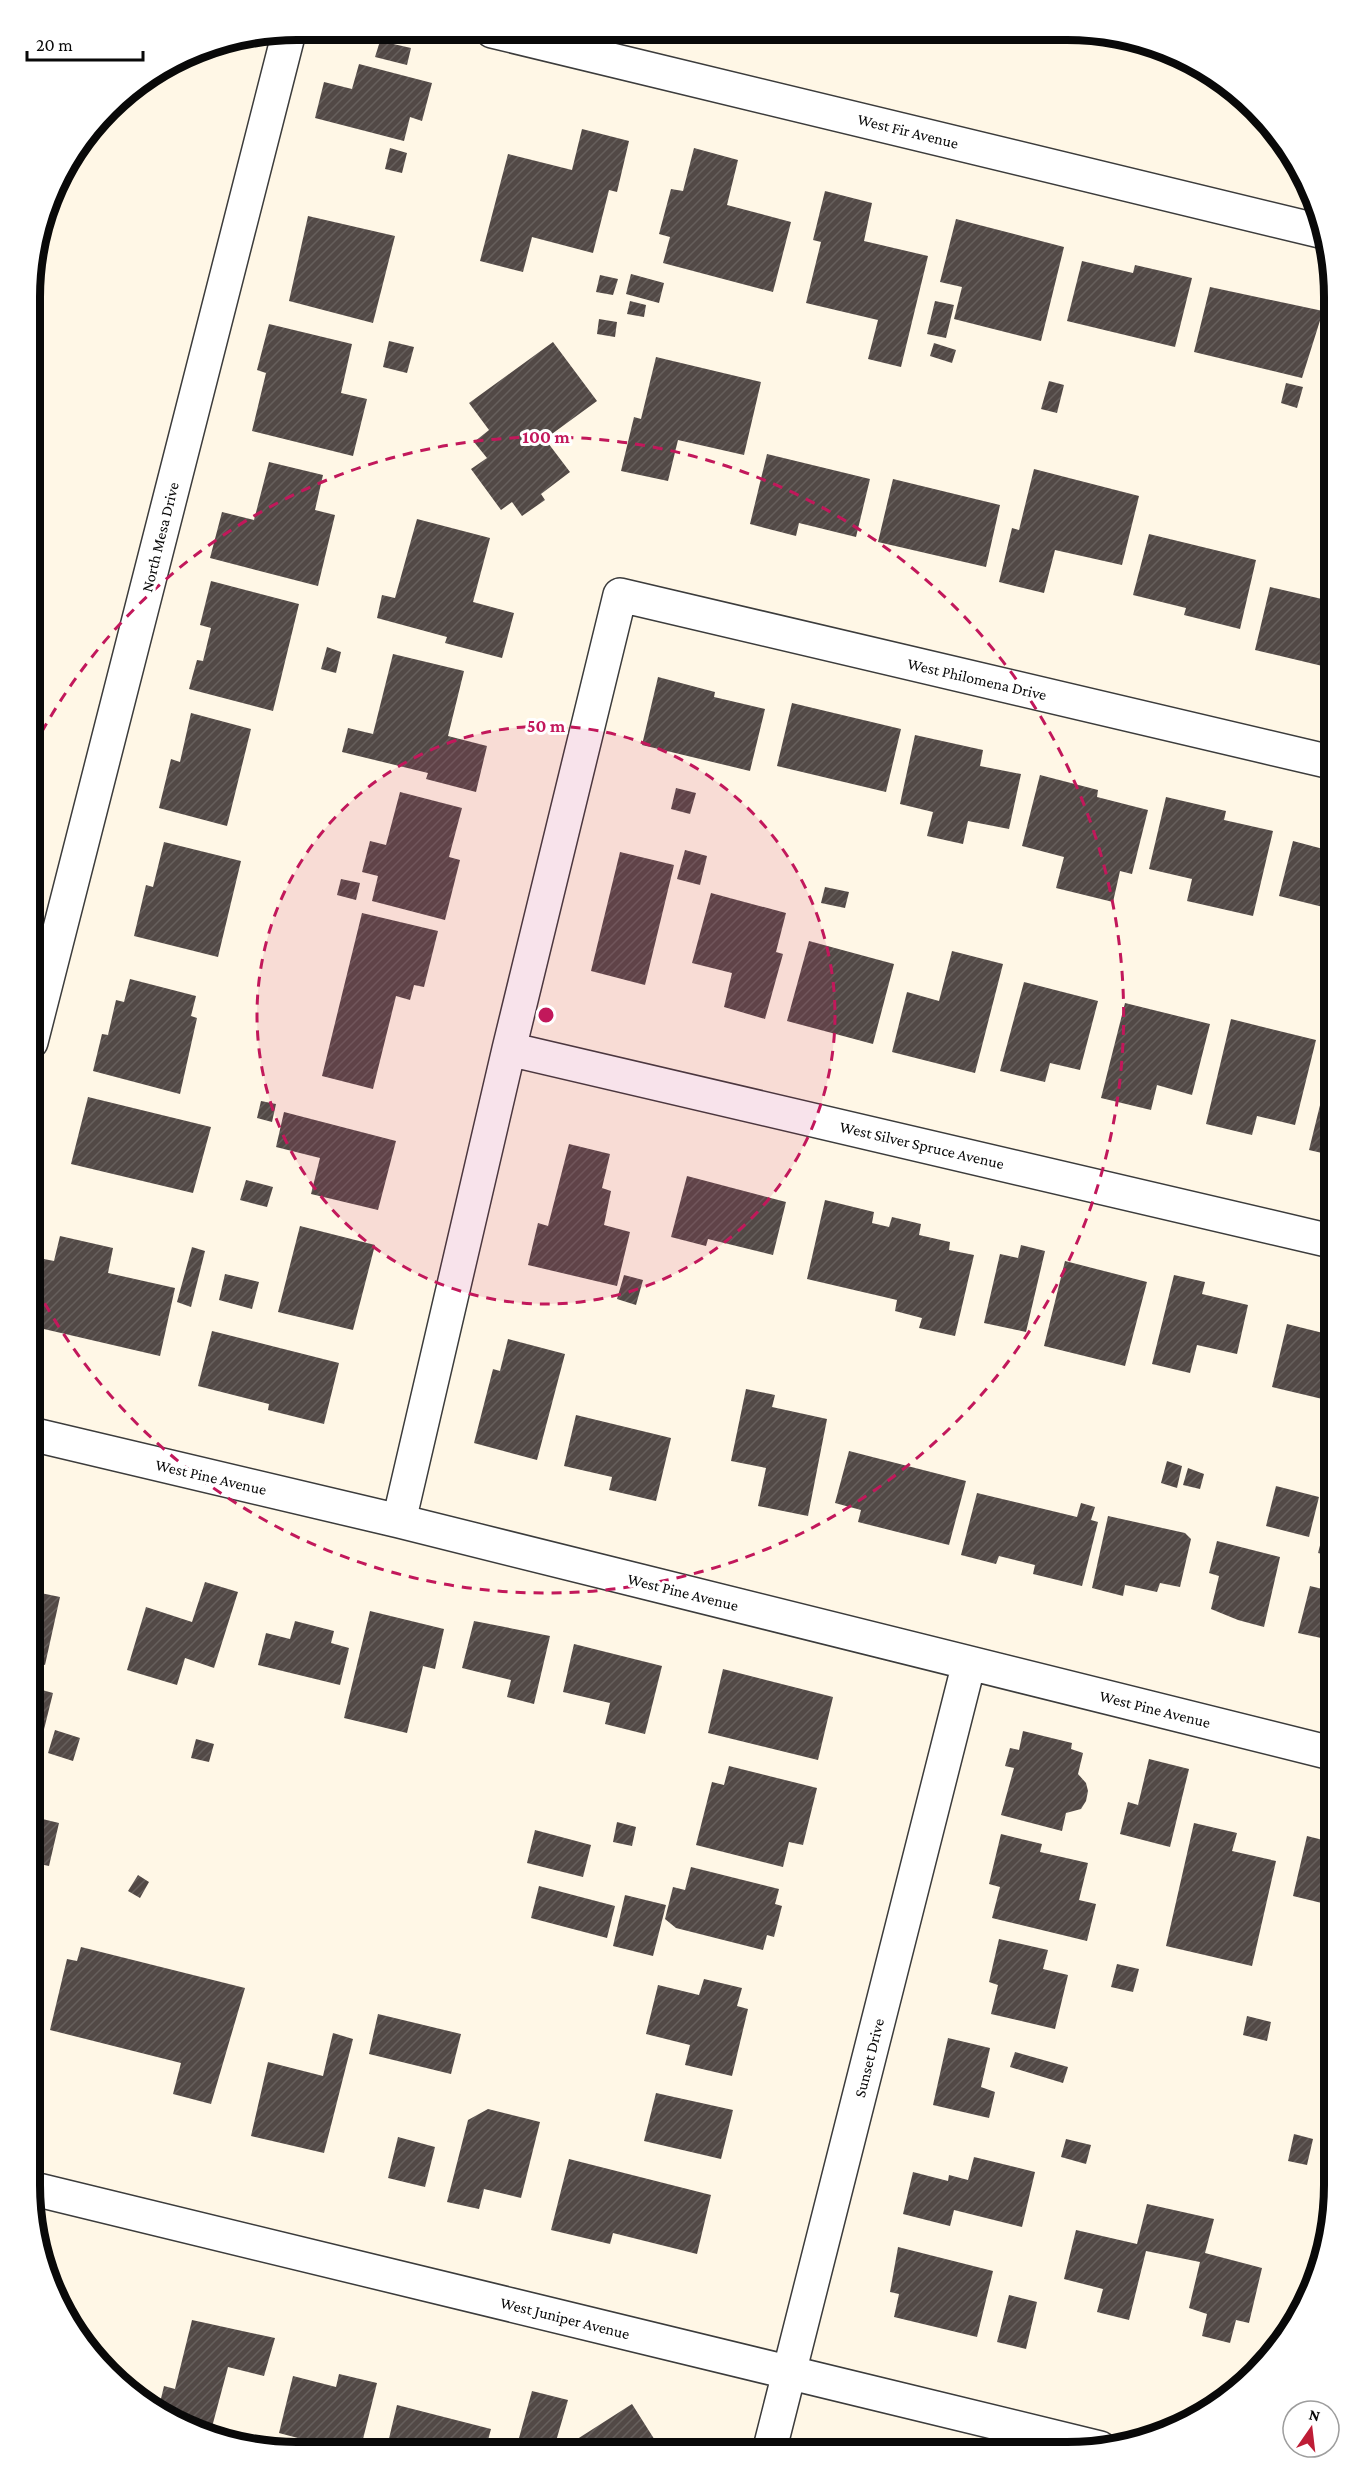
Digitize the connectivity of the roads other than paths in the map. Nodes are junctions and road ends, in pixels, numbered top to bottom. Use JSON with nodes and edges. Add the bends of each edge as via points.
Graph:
{"nodes":[{"id":1,"x":529,"y":40,"type":"edge"},
{"id":2,"x":287,"y":41,"type":"edge"},
{"id":3,"x":1316,"y":230,"type":"edge"},
{"id":4,"x":1324,"y":760,"type":"edge"},
{"id":5,"x":40,"y":1007,"type":"edge"},
{"id":6,"x":509,"y":1049,"type":"junction"},
{"id":7,"x":1324,"y":1239,"type":"edge"},
{"id":8,"x":40,"y":1436,"type":"edge"},
{"id":9,"x":399,"y":1521,"type":"junction"},
{"id":10,"x":969,"y":1663,"type":"junction"},
{"id":11,"x":1324,"y":1751,"type":"edge"},
{"id":12,"x":40,"y":2190,"type":"edge"},
{"id":13,"x":789,"y":2372,"type":"junction"},
{"id":14,"x":772,"y":2442,"type":"edge"},
{"id":15,"x":1075,"y":2442,"type":"edge"}],
"edges":[{"from":1,"to":3,"type":"street","name":"West Fir Avenue"},
{"from":2,"to":5,"type":"street","name":"North Mesa Drive"},
{"from":4,"to":6,"type":"street","name":"West Philomena Drive","via":[[620,595]]},
{"from":6,"to":7,"type":"street","name":"West Silver Spruce Avenue"},
{"from":6,"to":9,"type":"street"},
{"from":8,"to":9,"type":"street","name":"West Pine Avenue"},
{"from":9,"to":10,"type":"street","name":"West Pine Avenue"},
{"from":10,"to":11,"type":"street","name":"West Pine Avenue"},
{"from":10,"to":13,"type":"street","name":"Sunset Drive"},
{"from":12,"to":13,"type":"street","name":"West Juniper Avenue"},
{"from":13,"to":14,"type":"street","name":"Sunset Drive"},
{"from":13,"to":15,"type":"street","name":"West Juniper Avenue"}]}
